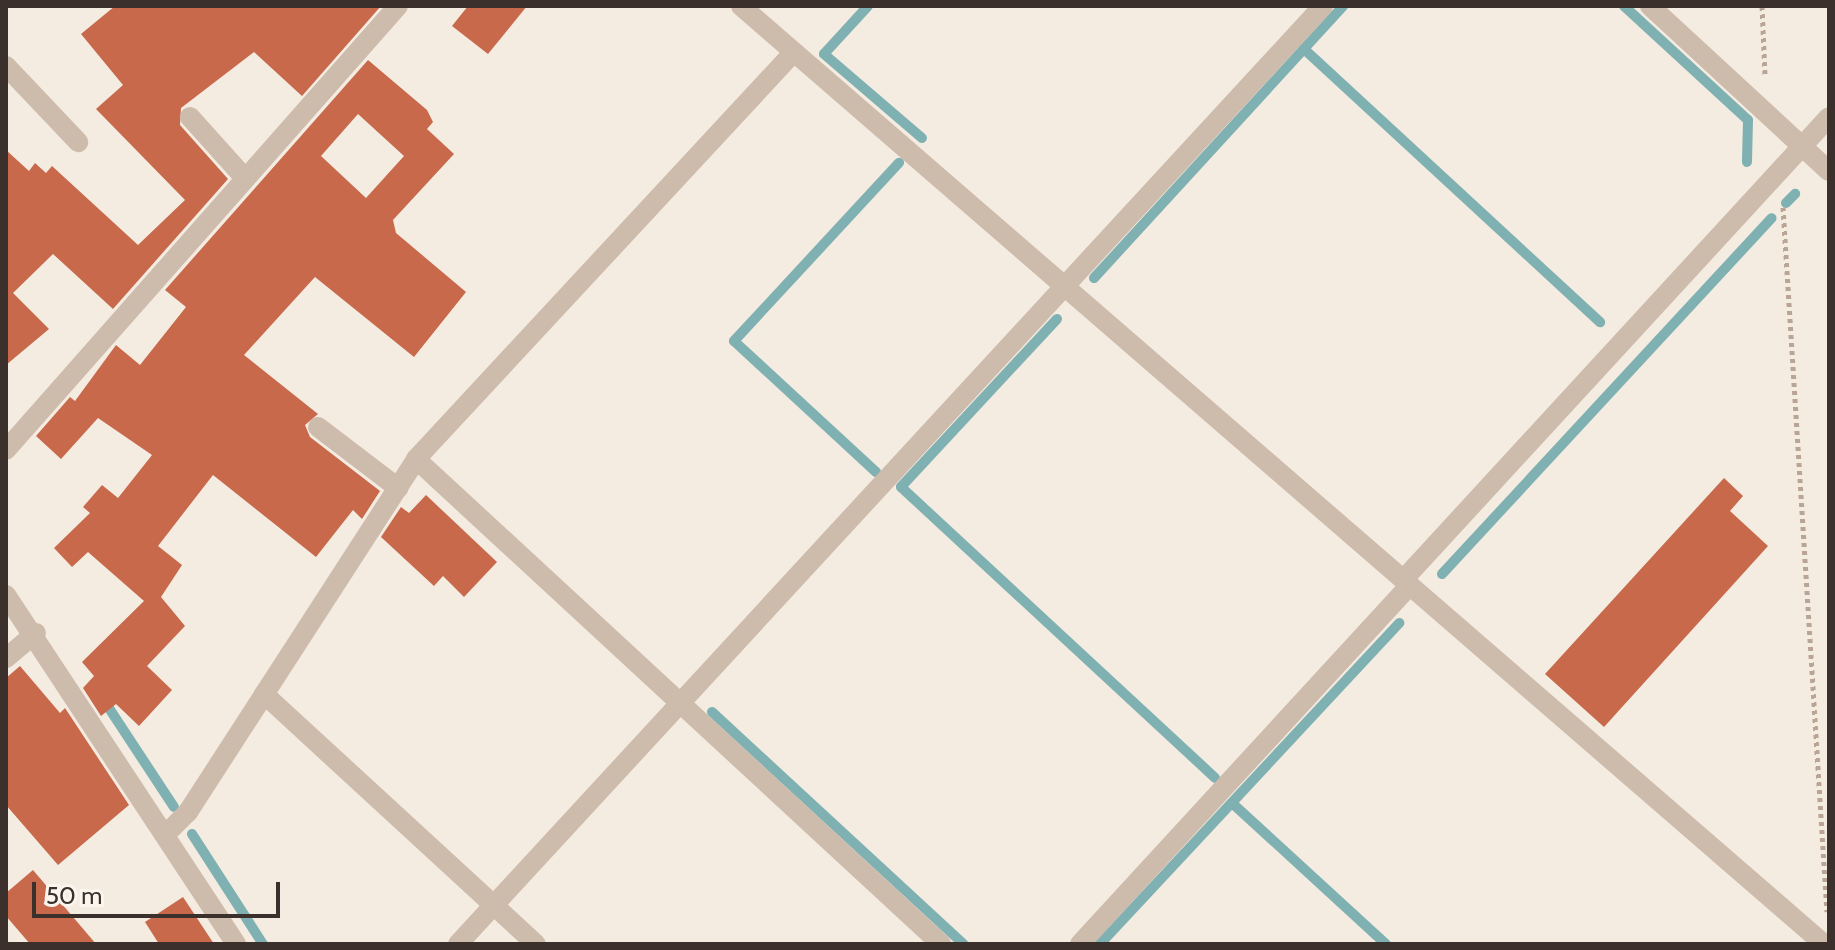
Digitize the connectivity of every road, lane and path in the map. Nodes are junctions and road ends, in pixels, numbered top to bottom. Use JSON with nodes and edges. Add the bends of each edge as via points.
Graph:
{"nodes":[{"id":1,"x":741,"y":6,"type":"edge"},
{"id":2,"x":1323,"y":6,"type":"edge"},
{"id":3,"x":1650,"y":6,"type":"edge"},
{"id":4,"x":391,"y":9,"type":"edge"},
{"id":5,"x":794,"y":52,"type":"junction"},
{"id":6,"x":6,"y":66,"type":"edge"},
{"id":7,"x":190,"y":117,"type":"dead end"},
{"id":8,"x":1829,"y":117,"type":"edge"},
{"id":9,"x":78,"y":142,"type":"dead end"},
{"id":10,"x":1802,"y":146,"type":"junction"},
{"id":11,"x":1780,"y":170,"type":"junction"},
{"id":12,"x":1829,"y":171,"type":"edge"},
{"id":13,"x":243,"y":176,"type":"junction"},
{"id":14,"x":1064,"y":286,"type":"junction"},
{"id":15,"x":318,"y":427,"type":"dead end"},
{"id":16,"x":6,"y":450,"type":"edge"},
{"id":17,"x":416,"y":459,"type":"junction"},
{"id":18,"x":398,"y":488,"type":"junction"},
{"id":19,"x":1406,"y":583,"type":"junction"},
{"id":20,"x":6,"y":595,"type":"edge"},
{"id":21,"x":36,"y":633,"type":"junction"},
{"id":22,"x":6,"y":658,"type":"edge"},
{"id":23,"x":264,"y":694,"type":"junction"},
{"id":24,"x":680,"y":703,"type":"junction"},
{"id":25,"x":167,"y":833,"type":"junction"},
{"id":26,"x":493,"y":905,"type":"junction"},
{"id":27,"x":1828,"y":925,"type":"edge"},
{"id":28,"x":236,"y":944,"type":"edge"},
{"id":29,"x":458,"y":944,"type":"edge"},
{"id":30,"x":536,"y":944,"type":"edge"},
{"id":31,"x":941,"y":944,"type":"edge"},
{"id":32,"x":1080,"y":944,"type":"edge"},
{"id":33,"x":1824,"y":944,"type":"edge"}],
"edges":[{"from":1,"to":5,"type":"street"},
{"from":2,"to":14,"type":"street"},
{"from":3,"to":10,"type":"street"},
{"from":4,"to":13,"type":"street"},
{"from":5,"to":14,"type":"street"},
{"from":5,"to":17,"type":"street"},
{"from":6,"to":9,"type":"street"},
{"from":7,"to":13,"type":"street"},
{"from":8,"to":10,"type":"street"},
{"from":10,"to":11,"type":"street"},
{"from":10,"to":12,"type":"street"},
{"from":11,"to":19,"type":"street"},
{"from":11,"to":27,"type":"path"},
{"from":13,"to":16,"type":"street"},
{"from":14,"to":19,"type":"street"},
{"from":14,"to":24,"type":"street"},
{"from":15,"to":18,"type":"street"},
{"from":17,"to":18,"type":"street"},
{"from":17,"to":24,"type":"street"},
{"from":18,"to":23,"type":"street"},
{"from":19,"to":32,"type":"street"},
{"from":19,"to":33,"type":"street"},
{"from":20,"to":21,"type":"street"},
{"from":21,"to":22,"type":"street"},
{"from":21,"to":25,"type":"street"},
{"from":23,"to":25,"type":"street"},
{"from":23,"to":26,"type":"street"},
{"from":24,"to":26,"type":"street"},
{"from":24,"to":31,"type":"street"},
{"from":25,"to":28,"type":"street"},
{"from":26,"to":29,"type":"street"},
{"from":26,"to":30,"type":"street"}]}
